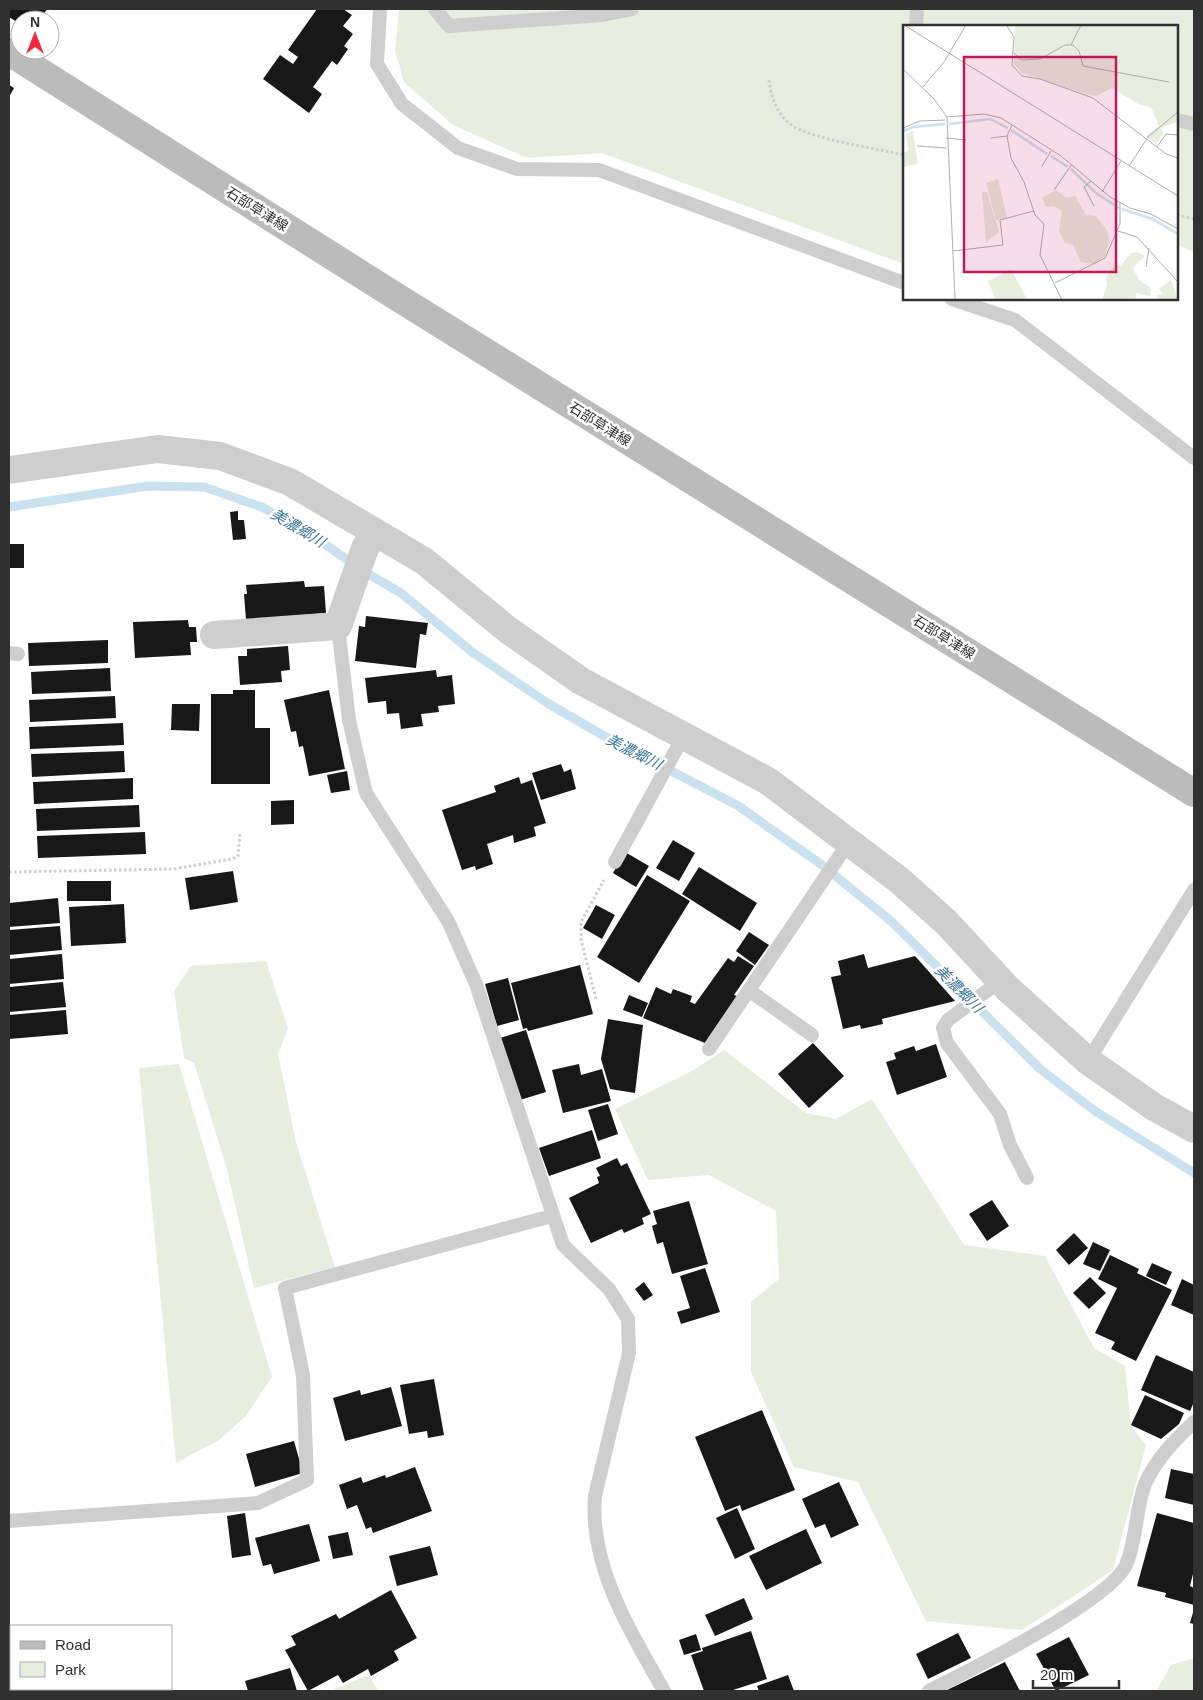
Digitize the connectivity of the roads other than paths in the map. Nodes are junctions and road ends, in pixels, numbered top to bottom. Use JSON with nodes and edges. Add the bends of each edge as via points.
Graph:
{"nodes":[{"id":1,"x":380,"y":9,"type":"edge"},
{"id":2,"x":435,"y":9,"type":"edge"},
{"id":3,"x":632,"y":9,"type":"edge"},
{"id":4,"x":917,"y":9,"type":"edge"},
{"id":5,"x":916,"y":25,"type":"edge"},
{"id":6,"x":9,"y":52,"type":"edge"},
{"id":7,"x":1178,"y":120,"type":"edge"},
{"id":8,"x":1194,"y":124,"type":"edge"},
{"id":9,"x":903,"y":282,"type":"edge"},
{"id":10,"x":955,"y":300,"type":"edge"},
{"id":11,"x":1194,"y":458,"type":"edge"},
{"id":12,"x":9,"y":470,"type":"edge"},
{"id":13,"x":370,"y":540,"type":"junction"},
{"id":14,"x":338,"y":626,"type":"junction"},
{"id":15,"x":214,"y":635,"type":"dead end"},
{"id":16,"x":679,"y":744,"type":"junction"},
{"id":17,"x":1194,"y":792,"type":"edge"},
{"id":18,"x":844,"y":848,"type":"junction"},
{"id":19,"x":615,"y":862,"type":"road end"},
{"id":20,"x":1194,"y":890,"type":"edge"},
{"id":21,"x":991,"y":988,"type":"junction"},
{"id":22,"x":750,"y":990,"type":"junction"},
{"id":23,"x":812,"y":1035,"type":"dead end"},
{"id":24,"x":709,"y":1049,"type":"dead end"},
{"id":25,"x":1088,"y":1061,"type":"junction"},
{"id":26,"x":1194,"y":1129,"type":"edge"},
{"id":27,"x":1027,"y":1178,"type":"dead end"},
{"id":28,"x":552,"y":1216,"type":"junction"},
{"id":29,"x":1194,"y":1422,"type":"edge"},
{"id":30,"x":9,"y":1521,"type":"edge"},
{"id":31,"x":664,"y":1691,"type":"edge"},
{"id":32,"x":929,"y":1691,"type":"edge"}],
"edges":[{"from":1,"to":9,"type":"lane","via":[[377,64],[402,104],[458,148],[517,169],[599,170]]},
{"from":2,"to":3,"type":"lane","via":[[449,26],[603,15]]},
{"from":4,"to":5,"type":"lane"},
{"from":6,"to":17,"type":"main road","name":"石部草津線","via":[[397,298]]},
{"from":7,"to":8,"type":"lane"},
{"from":10,"to":11,"type":"lane","via":[[1015,320]]},
{"from":12,"to":13,"type":"street","via":[[158,450],[220,456],[290,482]]},
{"from":13,"to":14,"type":"street"},
{"from":13,"to":16,"type":"street","via":[[424,561],[508,630]]},
{"from":14,"to":15,"type":"street"},
{"from":14,"to":28,"type":"lane","via":[[349,720],[366,794],[433,896],[476,984]]},
{"from":16,"to":18,"type":"street","via":[[768,781]]},
{"from":16,"to":19,"type":"lane"},
{"from":18,"to":21,"type":"street","via":[[899,880],[947,923]]},
{"from":18,"to":22,"type":"lane"},
{"from":20,"to":25,"type":"lane"},
{"from":21,"to":25,"type":"street"},
{"from":21,"to":27,"type":"lane","via":[[948,1020],[943,1028],[946,1042],[1000,1114],[1010,1145]]},
{"from":22,"to":23,"type":"lane"},
{"from":22,"to":24,"type":"lane"},
{"from":25,"to":26,"type":"street","via":[[1154,1107]]},
{"from":28,"to":30,"type":"lane","via":[[285,1288],[304,1376],[307,1480],[258,1503]]},
{"from":28,"to":31,"type":"lane","via":[[563,1245],[609,1289],[628,1319],[629,1353],[595,1496],[593,1517],[602,1562],[620,1611]]},
{"from":29,"to":32,"type":"lane","via":[[1167,1447],[1145,1484],[1125,1566],[1112,1584],[1070,1614]]}]}
